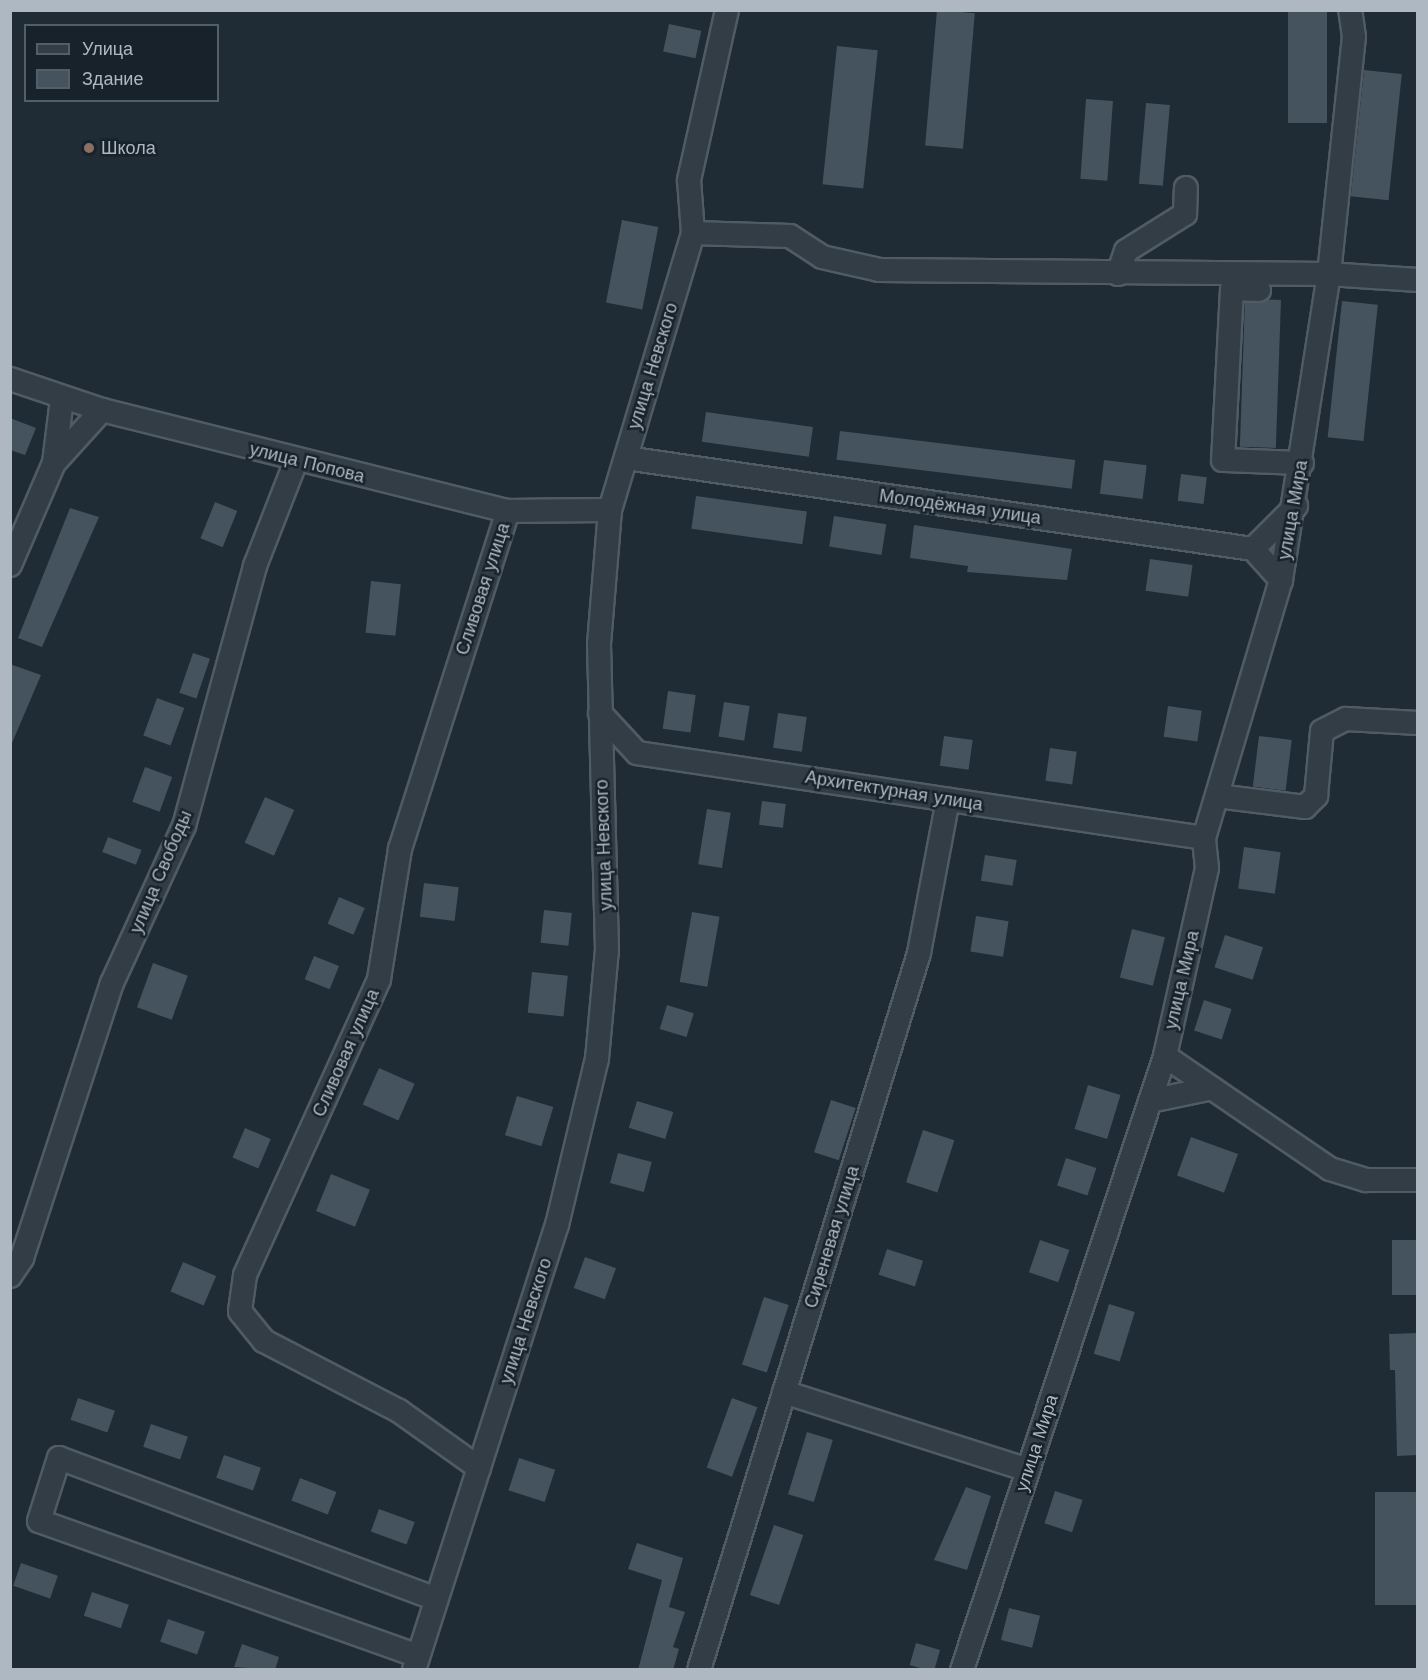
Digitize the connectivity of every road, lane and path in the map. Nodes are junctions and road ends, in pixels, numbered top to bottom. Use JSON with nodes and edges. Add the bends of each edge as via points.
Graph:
{"nodes":[{"id":1,"x":728,"y":10,"type":"edge"},
{"id":2,"x":1350,"y":10,"type":"edge"},
{"id":3,"x":1186,"y":188,"type":"dead end"},
{"id":4,"x":693,"y":233,"type":"junction"},
{"id":5,"x":1118,"y":274,"type":"junction"},
{"id":6,"x":1329,"y":274,"type":"junction"},
{"id":7,"x":1299,"y":275,"type":"junction"},
{"id":8,"x":1418,"y":280,"type":"edge"},
{"id":9,"x":10,"y":379,"type":"edge"},
{"id":10,"x":62,"y":399,"type":"junction"},
{"id":11,"x":102,"y":410,"type":"junction"},
{"id":12,"x":626,"y":458,"type":"junction"},
{"id":13,"x":296,"y":461,"type":"junction"},
{"id":14,"x":54,"y":463,"type":"junction"},
{"id":15,"x":1302,"y":463,"type":"junction"},
{"id":16,"x":1296,"y":506,"type":"junction"},
{"id":17,"x":610,"y":510,"type":"junction"},
{"id":18,"x":508,"y":511,"type":"junction"},
{"id":19,"x":1253,"y":549,"type":"junction"},
{"id":20,"x":10,"y":565,"type":"edge"},
{"id":21,"x":1281,"y":580,"type":"junction"},
{"id":22,"x":600,"y":713,"type":"junction"},
{"id":23,"x":1418,"y":723,"type":"edge"},
{"id":24,"x":1216,"y":796,"type":"junction"},
{"id":25,"x":948,"y":800,"type":"junction"},
{"id":26,"x":1204,"y":838,"type":"junction"},
{"id":27,"x":1165,"y":1056,"type":"junction"},
{"id":28,"x":1212,"y":1088,"type":"junction"},
{"id":29,"x":1150,"y":1101,"type":"junction"},
{"id":30,"x":1418,"y":1180,"type":"edge"},
{"id":31,"x":10,"y":1276,"type":"edge"},
{"id":32,"x":784,"y":1392,"type":"junction"},
{"id":33,"x":479,"y":1468,"type":"junction"},
{"id":34,"x":1028,"y":1470,"type":"junction"},
{"id":35,"x":436,"y":1599,"type":"junction"},
{"id":36,"x":416,"y":1663,"type":"edge"},
{"id":37,"x":699,"y":1670,"type":"edge"},
{"id":38,"x":962,"y":1670,"type":"edge"}],
"edges":[{"from":1,"to":4,"type":"street","name":"улица Невского","via":[[689,180]]},
{"from":2,"to":6,"type":"street","name":"улица Мира","via":[[1354,37]]},
{"from":3,"to":5,"type":"street","via":[[1185,214],[1126,251]]},
{"from":4,"to":5,"type":"street","via":[[790,236],[822,257],[879,270]]},
{"from":4,"to":12,"type":"street","name":"улица Невского"},
{"from":5,"to":7,"type":"street"},
{"from":6,"to":7,"type":"street"},
{"from":6,"to":8,"type":"street"},
{"from":6,"to":15,"type":"street","name":"улица Мира"},
{"from":7,"to":15,"type":"street","via":[[1283,291],[1232,289],[1223,460]]},
{"from":9,"to":10,"type":"street","name":"улица Попова"},
{"from":10,"to":11,"type":"street","name":"улица Попова"},
{"from":10,"to":14,"type":"street"},
{"from":11,"to":13,"type":"street","name":"улица Попова"},
{"from":11,"to":14,"type":"street"},
{"from":12,"to":17,"type":"street","name":"улица Невского"},
{"from":12,"to":19,"type":"street","name":"Молодёжная улица"},
{"from":13,"to":18,"type":"street","name":"улица Попова"},
{"from":13,"to":31,"type":"street","name":"улица Свободы","via":[[255,566],[184,826],[112,982],[22,1258]]},
{"from":14,"to":20,"type":"street"},
{"from":15,"to":16,"type":"street","name":"улица Мира"},
{"from":16,"to":19,"type":"street"},
{"from":16,"to":21,"type":"street","name":"улица Мира"},
{"from":17,"to":18,"type":"street","name":"улица Попова"},
{"from":17,"to":22,"type":"street","name":"улица Невского","via":[[599,644]]},
{"from":18,"to":33,"type":"street","name":"Сливовая улица","via":[[400,849],[380,979],[244,1275],[240,1311],[264,1341],[399,1411]]},
{"from":19,"to":21,"type":"street"},
{"from":21,"to":24,"type":"street","name":"улица Мира"},
{"from":22,"to":25,"type":"street","name":"Архитектурная улица","via":[[637,753]]},
{"from":22,"to":33,"type":"street","name":"улица Невского","via":[[607,950],[597,1059],[557,1225]]},
{"from":23,"to":24,"type":"street","via":[[1346,719],[1322,731],[1316,796],[1305,807]]},
{"from":24,"to":26,"type":"street","name":"улица Мира"},
{"from":25,"to":26,"type":"street","name":"Архитектурная улица"},
{"from":25,"to":32,"type":"street","name":"Сиреневая улица","via":[[919,953]]},
{"from":26,"to":27,"type":"street","name":"улица Мира","via":[[1208,868]]},
{"from":27,"to":28,"type":"street"},
{"from":27,"to":29,"type":"street","name":"улица Мира"},
{"from":28,"to":29,"type":"street"},
{"from":28,"to":30,"type":"street","via":[[1330,1169],[1366,1180]]},
{"from":29,"to":34,"type":"street","name":"улица Мира"},
{"from":32,"to":34,"type":"street"},
{"from":32,"to":37,"type":"street","name":"Сиреневая улица"},
{"from":33,"to":35,"type":"street","name":"улица Невского"},
{"from":34,"to":38,"type":"street","name":"улица Мира"},
{"from":35,"to":36,"type":"street","name":"улица Невского"},
{"from":35,"to":36,"type":"street","via":[[59,1458],[39,1521]]}]}
